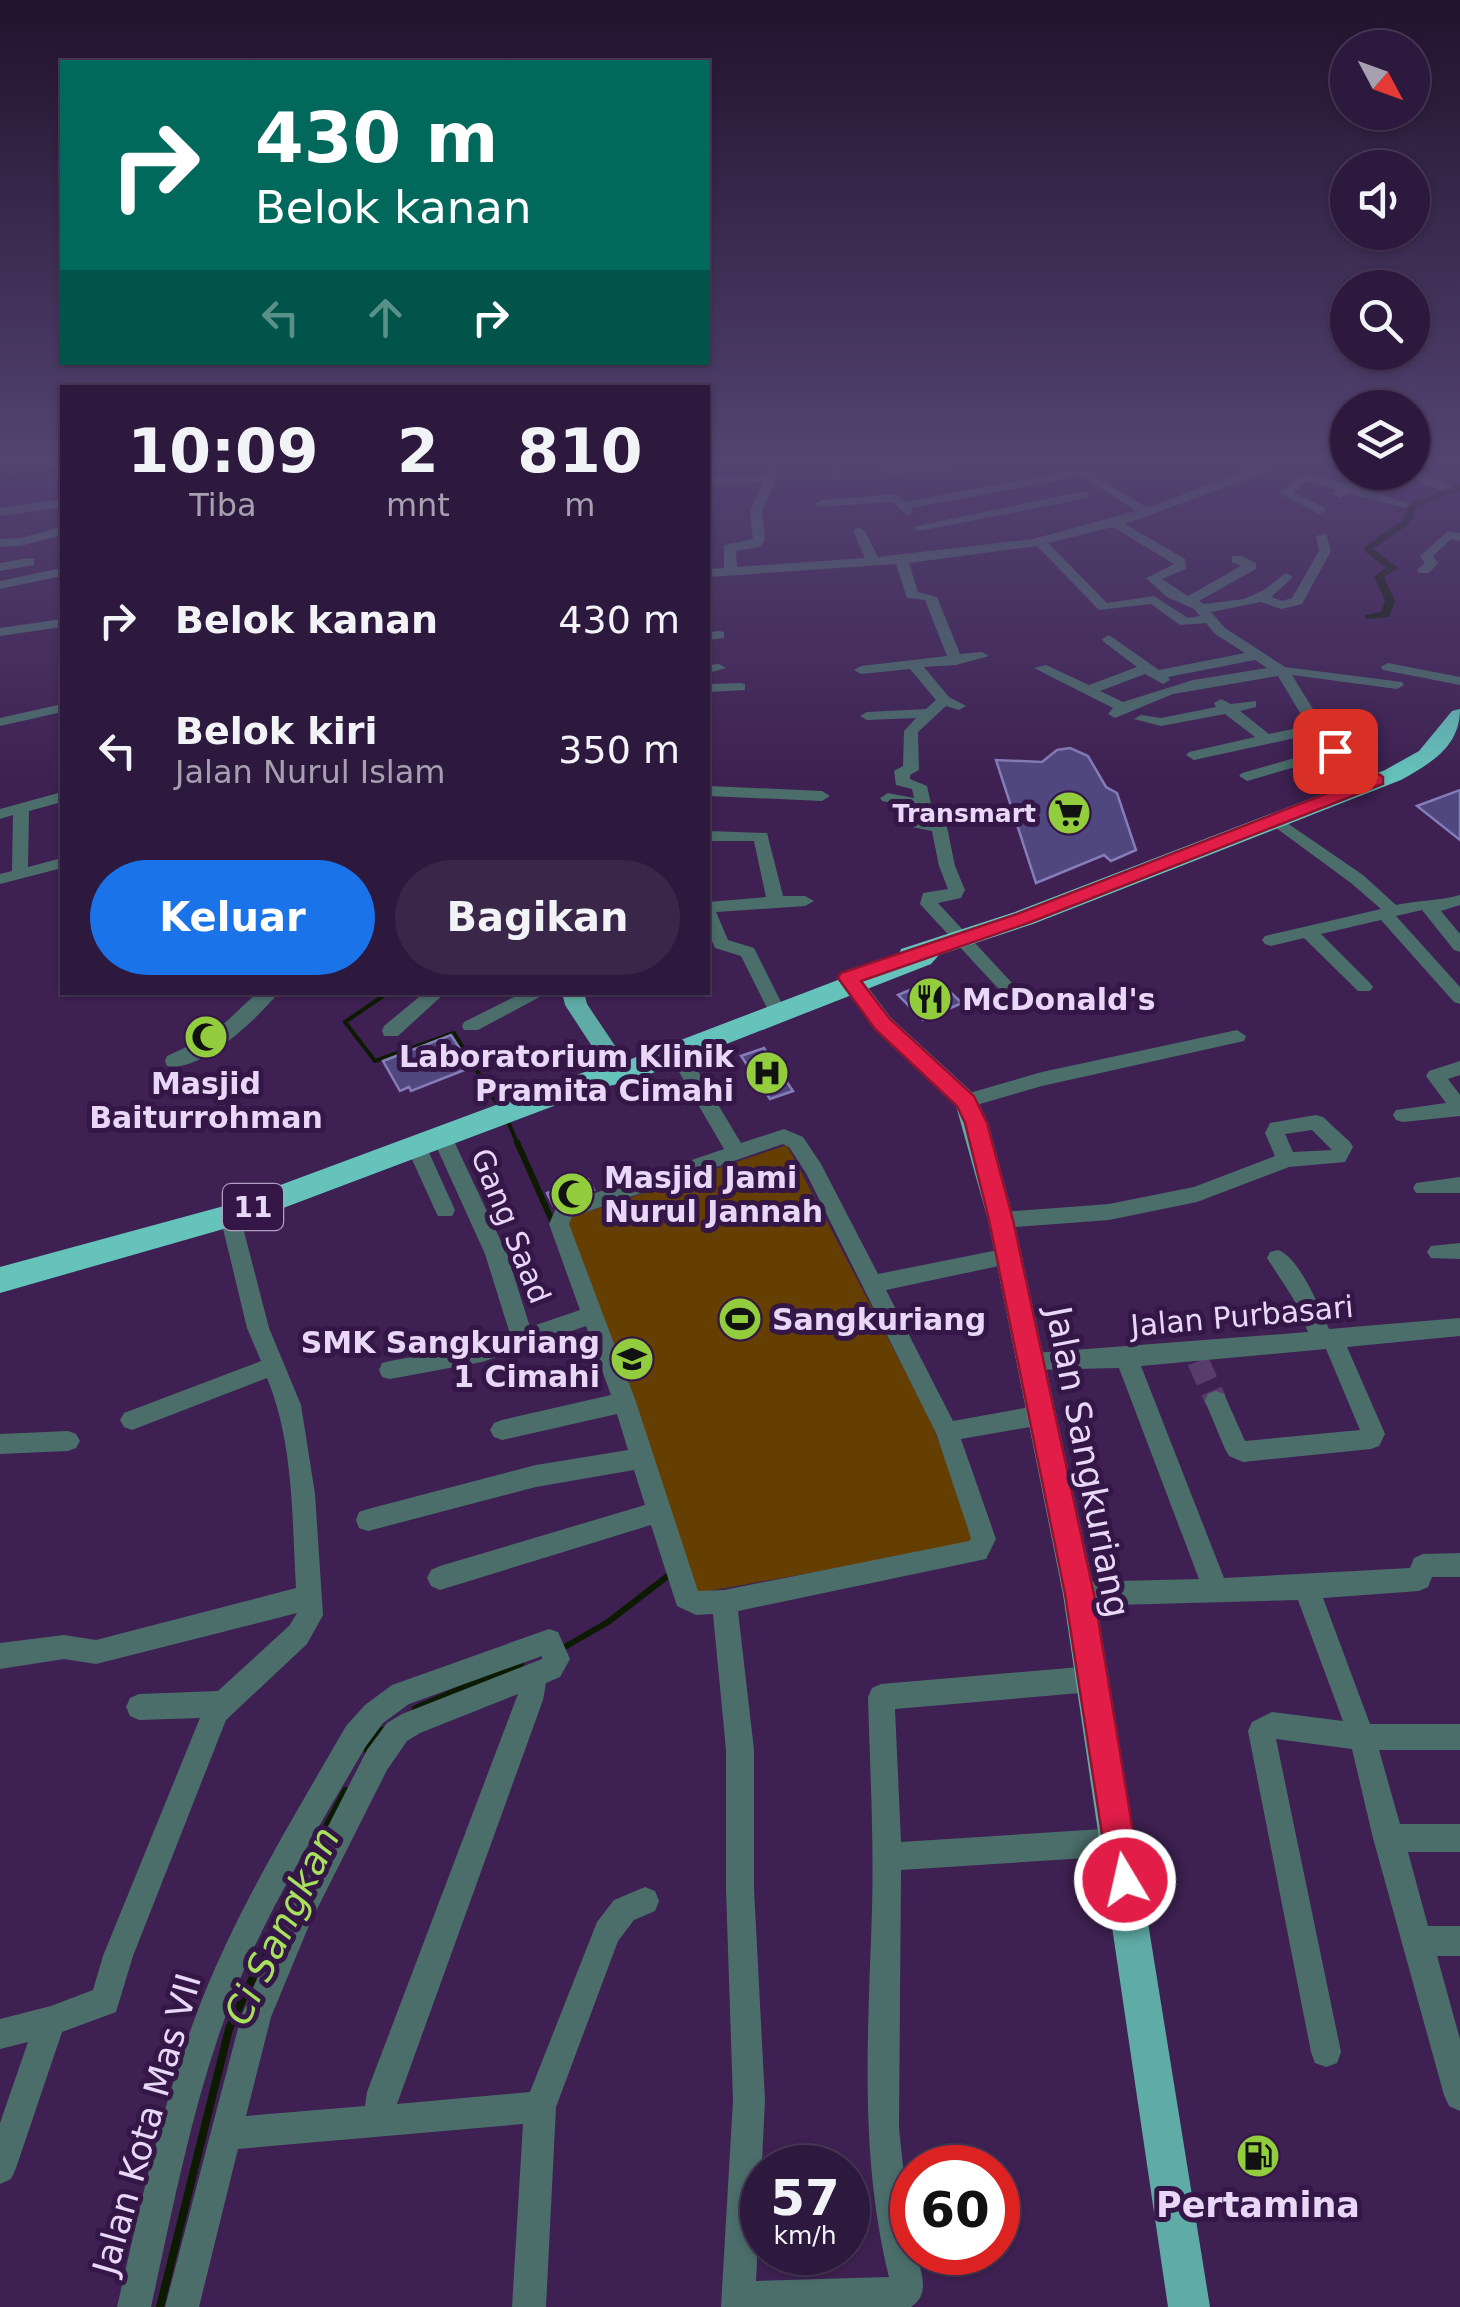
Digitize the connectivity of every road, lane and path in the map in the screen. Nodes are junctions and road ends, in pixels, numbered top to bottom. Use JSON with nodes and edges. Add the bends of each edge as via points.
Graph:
{"nodes":[{"id":1,"x":32,"y":565,"type":"edge"},
{"id":2,"x":731,"y":565,"type":"edge"},
{"id":3,"x":799,"y":565,"type":"edge"},
{"id":4,"x":903,"y":565,"type":"edge"},
{"id":5,"x":1062,"y":565,"type":"edge"},
{"id":6,"x":1180,"y":565,"type":"edge"},
{"id":7,"x":1248,"y":565,"type":"edge"},
{"id":8,"x":1317,"y":565,"type":"edge"},
{"id":9,"x":1430,"y":565,"type":"edge"},
{"id":10,"x":731,"y":570,"type":"junction"},
{"id":11,"x":1424,"y":570,"type":"dead end"},
{"id":12,"x":60,"y":572,"type":"edge"},
{"id":13,"x":710,"y":573,"type":"edge"},
{"id":14,"x":41,"y":576,"type":"junction"},
{"id":15,"x":1286,"y":577,"type":"dead end"},
{"id":16,"x":0,"y":585,"type":"edge"},
{"id":17,"x":60,"y":587,"type":"edge"},
{"id":18,"x":1262,"y":598,"type":"junction"},
{"id":19,"x":1200,"y":609,"type":"junction"},
{"id":20,"x":60,"y":624,"type":"edge"},
{"id":21,"x":0,"y":632,"type":"edge"},
{"id":22,"x":1109,"y":639,"type":"dead end"},
{"id":23,"x":1259,"y":655,"type":"junction"},
{"id":24,"x":982,"y":656,"type":"dead end"},
{"id":25,"x":956,"y":661,"type":"junction"},
{"id":26,"x":914,"y":664,"type":"junction"},
{"id":27,"x":1388,"y":666,"type":"dead end"},
{"id":28,"x":1041,"y":668,"type":"dead end"},
{"id":29,"x":861,"y":670,"type":"dead end"},
{"id":30,"x":1152,"y":672,"type":"junction"},
{"id":31,"x":1284,"y":674,"type":"junction"},
{"id":32,"x":1460,"y":681,"type":"edge"},
{"id":33,"x":1397,"y":684,"type":"dead end"},
{"id":34,"x":1195,"y":685,"type":"junction"},
{"id":35,"x":740,"y":687,"type":"dead end"},
{"id":36,"x":710,"y":688,"type":"edge"},
{"id":37,"x":1174,"y":689,"type":"junction"},
{"id":38,"x":1090,"y":690,"type":"junction"},
{"id":39,"x":1251,"y":704,"type":"dead end"},
{"id":40,"x":1229,"y":708,"type":"junction"},
{"id":41,"x":60,"y":713,"type":"edge"},
{"id":42,"x":928,"y":713,"type":"junction"},
{"id":43,"x":868,"y":716,"type":"dead end"},
{"id":44,"x":1141,"y":719,"type":"dead end"},
{"id":45,"x":0,"y":722,"type":"edge"},
{"id":46,"x":1457,"y":727,"type":"edge"},
{"id":47,"x":1315,"y":728,"type":"junction"},
{"id":48,"x":1266,"y":739,"type":"junction"},
{"id":49,"x":1335,"y":751,"type":"junction"},
{"id":50,"x":1194,"y":755,"type":"dead end"},
{"id":51,"x":1247,"y":776,"type":"dead end"},
{"id":52,"x":1377,"y":780,"type":"junction"},
{"id":53,"x":710,"y":791,"type":"edge"},
{"id":54,"x":822,"y":796,"type":"dead end"},
{"id":55,"x":60,"y":798,"type":"edge"},
{"id":56,"x":888,"y":798,"type":"dead end"},
{"id":57,"x":923,"y":804,"type":"junction"},
{"id":58,"x":21,"y":810,"type":"junction"},
{"id":59,"x":0,"y":814,"type":"edge"},
{"id":60,"x":1274,"y":819,"type":"junction"},
{"id":61,"x":710,"y":836,"type":"edge"},
{"id":62,"x":60,"y":864,"type":"edge"},
{"id":63,"x":20,"y":874,"type":"junction"},
{"id":64,"x":0,"y":879,"type":"edge"},
{"id":65,"x":1460,"y":900,"type":"edge"},
{"id":66,"x":805,"y":901,"type":"dead end"},
{"id":67,"x":776,"y":902,"type":"junction"},
{"id":68,"x":1430,"y":908,"type":"junction"},
{"id":69,"x":710,"y":909,"type":"edge"},
{"id":70,"x":1389,"y":912,"type":"junction"},
{"id":71,"x":710,"y":914,"type":"edge"},
{"id":72,"x":1306,"y":930,"type":"junction"},
{"id":73,"x":962,"y":940,"type":"junction"},
{"id":74,"x":1271,"y":940,"type":"dead end"},
{"id":75,"x":1460,"y":946,"type":"edge"},
{"id":76,"x":851,"y":981,"type":"junction"},
{"id":77,"x":1364,"y":987,"type":"dead end"},
{"id":78,"x":1014,"y":994,"type":"dead end"},
{"id":79,"x":267,"y":995,"type":"edge"},
{"id":80,"x":433,"y":995,"type":"edge"},
{"id":81,"x":534,"y":995,"type":"edge"},
{"id":82,"x":574,"y":995,"type":"edge"},
{"id":83,"x":1460,"y":998,"type":"edge"},
{"id":84,"x":774,"y":1006,"type":"junction"},
{"id":85,"x":471,"y":1026,"type":"dead end"},
{"id":86,"x":391,"y":1031,"type":"dead end"},
{"id":87,"x":1237,"y":1036,"type":"dead end"},
{"id":88,"x":678,"y":1053,"type":"junction"},
{"id":89,"x":174,"y":1061,"type":"dead end"},
{"id":90,"x":1460,"y":1068,"type":"edge"},
{"id":91,"x":613,"y":1072,"type":"junction"},
{"id":92,"x":966,"y":1102,"type":"junction"},
{"id":93,"x":1460,"y":1109,"type":"edge"},
{"id":94,"x":1403,"y":1115,"type":"dead end"},
{"id":95,"x":429,"y":1141,"type":"junction"},
{"id":96,"x":736,"y":1152,"type":"junction"},
{"id":97,"x":1288,"y":1160,"type":"dead end"},
{"id":98,"x":1460,"y":1185,"type":"edge"},
{"id":99,"x":1423,"y":1188,"type":"dead end"},
{"id":100,"x":445,"y":1210,"type":"dead end"},
{"id":101,"x":230,"y":1216,"type":"junction"},
{"id":102,"x":1001,"y":1220,"type":"junction"},
{"id":103,"x":1008,"y":1256,"type":"junction"},
{"id":104,"x":1278,"y":1258,"type":"dead end"},
{"id":105,"x":0,"y":1280,"type":"edge"},
{"id":106,"x":874,"y":1284,"type":"junction"},
{"id":107,"x":590,"y":1316,"type":"junction"},
{"id":108,"x":1460,"y":1327,"type":"edge"},
{"id":109,"x":523,"y":1338,"type":"junction"},
{"id":110,"x":1327,"y":1338,"type":"junction"},
{"id":111,"x":1127,"y":1358,"type":"junction"},
{"id":112,"x":1030,"y":1362,"type":"junction"},
{"id":113,"x":274,"y":1366,"type":"junction"},
{"id":114,"x":390,"y":1370,"type":"dead end"},
{"id":115,"x":1216,"y":1400,"type":"tunnel mouth"},
{"id":116,"x":625,"y":1402,"type":"junction"},
{"id":117,"x":1041,"y":1415,"type":"junction"},
{"id":118,"x":132,"y":1420,"type":"dead end"},
{"id":119,"x":502,"y":1430,"type":"dead end"},
{"id":120,"x":947,"y":1432,"type":"junction"},
{"id":121,"x":68,"y":1441,"type":"dead end"},
{"id":122,"x":0,"y":1444,"type":"edge"},
{"id":123,"x":644,"y":1458,"type":"junction"},
{"id":124,"x":661,"y":1511,"type":"junction"},
{"id":125,"x":368,"y":1520,"type":"dead end"},
{"id":126,"x":1460,"y":1565,"type":"edge"},
{"id":127,"x":440,"y":1578,"type":"dead end"},
{"id":128,"x":1306,"y":1588,"type":"junction"},
{"id":129,"x":1217,"y":1592,"type":"junction"},
{"id":130,"x":1079,"y":1594,"type":"junction"},
{"id":131,"x":310,"y":1596,"type":"junction"},
{"id":132,"x":724,"y":1602,"type":"junction"},
{"id":133,"x":0,"y":1656,"type":"edge"},
{"id":134,"x":534,"y":1674,"type":"junction"},
{"id":135,"x":1092,"y":1679,"type":"junction"},
{"id":136,"x":221,"y":1704,"type":"junction"},
{"id":137,"x":139,"y":1707,"type":"dead end"},
{"id":138,"x":1460,"y":1736,"type":"edge"},
{"id":139,"x":1362,"y":1737,"type":"junction"},
{"id":140,"x":1387,"y":1838,"type":"junction"},
{"id":141,"x":1460,"y":1838,"type":"edge"},
{"id":142,"x":1119,"y":1842,"type":"junction"},
{"id":143,"x":887,"y":1856,"type":"junction"},
{"id":144,"x":645,"y":1901,"type":"dead end"},
{"id":145,"x":1416,"y":1941,"type":"junction"},
{"id":146,"x":1460,"y":1941,"type":"edge"},
{"id":147,"x":51,"y":2022,"type":"junction"},
{"id":148,"x":0,"y":2034,"type":"edge"},
{"id":149,"x":1326,"y":2052,"type":"dead end"},
{"id":150,"x":1454,"y":2054,"type":"edge"},
{"id":151,"x":1460,"y":2094,"type":"edge"},
{"id":152,"x":540,"y":2107,"type":"junction"},
{"id":153,"x":378,"y":2123,"type":"junction"},
{"id":154,"x":224,"y":2134,"type":"junction"},
{"id":155,"x":0,"y":2168,"type":"edge"},
{"id":156,"x":738,"y":2302,"type":"edge"},
{"id":157,"x":134,"y":2307,"type":"edge"},
{"id":158,"x":182,"y":2307,"type":"edge"},
{"id":159,"x":529,"y":2307,"type":"edge"},
{"id":160,"x":1188,"y":2307,"type":"edge"}],
"edges":[{"from":1,"to":14,"type":"street"},
{"from":2,"to":10,"type":"street"},
{"from":3,"to":10,"type":"street"},
{"from":4,"to":25,"type":"street","via":[[912,595],[930,598]]},
{"from":5,"to":19,"type":"street","via":[[1104,607],[1154,600],[1185,622]]},
{"from":6,"to":19,"type":"street","via":[[1152,577]]},
{"from":7,"to":19,"type":"street"},
{"from":8,"to":18,"type":"street","via":[[1297,601],[1281,605]]},
{"from":9,"to":11,"type":"street"},
{"from":10,"to":13,"type":"street"},
{"from":12,"to":14,"type":"street"},
{"from":14,"to":16,"type":"street"},
{"from":14,"to":17,"type":"street"},
{"from":15,"to":18,"type":"street"},
{"from":18,"to":19,"type":"street"},
{"from":19,"to":23,"type":"street","via":[[1220,631]]},
{"from":20,"to":21,"type":"street"},
{"from":22,"to":30,"type":"street"},
{"from":23,"to":30,"type":"street"},
{"from":23,"to":31,"type":"street"},
{"from":24,"to":25,"type":"street"},
{"from":25,"to":26,"type":"street"},
{"from":26,"to":29,"type":"street"},
{"from":26,"to":42,"type":"street","via":[[951,703]]},
{"from":27,"to":32,"type":"street"},
{"from":28,"to":38,"type":"street"},
{"from":30,"to":37,"type":"street"},
{"from":30,"to":38,"type":"street"},
{"from":31,"to":33,"type":"street"},
{"from":31,"to":34,"type":"street"},
{"from":31,"to":47,"type":"street"},
{"from":34,"to":37,"type":"street"},
{"from":34,"to":40,"type":"street"},
{"from":35,"to":36,"type":"street"},
{"from":37,"to":38,"type":"street","via":[[1118,710]]},
{"from":39,"to":40,"type":"street"},
{"from":40,"to":44,"type":"street","via":[[1161,722]]},
{"from":40,"to":48,"type":"street"},
{"from":41,"to":45,"type":"street"},
{"from":42,"to":43,"type":"street"},
{"from":42,"to":57,"type":"street","via":[[912,731],[910,770],[902,771],[902,782],[920,787]]},
{"from":46,"to":52,"type":"highway","number":"11","via":[[1420,762]]},
{"from":47,"to":48,"type":"street"},
{"from":47,"to":49,"type":"street"},
{"from":48,"to":50,"type":"street"},
{"from":49,"to":51,"type":"street"},
{"from":49,"to":52,"type":"street"},
{"from":52,"to":60,"type":"highway","number":"11"},
{"from":53,"to":54,"type":"street"},
{"from":55,"to":58,"type":"street"},
{"from":56,"to":57,"type":"street"},
{"from":57,"to":73,"type":"street","via":[[918,824],[939,827],[956,890],[930,896],[929,904]]},
{"from":58,"to":59,"type":"street"},
{"from":58,"to":63,"type":"street"},
{"from":60,"to":70,"type":"street","via":[[1357,879]]},
{"from":60,"to":73,"type":"highway","number":"11"},
{"from":61,"to":67,"type":"street","via":[[761,836]]},
{"from":62,"to":63,"type":"street"},
{"from":63,"to":64,"type":"street"},
{"from":65,"to":68,"type":"street"},
{"from":66,"to":67,"type":"street"},
{"from":67,"to":69,"type":"street"},
{"from":68,"to":70,"type":"street"},
{"from":68,"to":75,"type":"street"},
{"from":70,"to":72,"type":"street"},
{"from":70,"to":83,"type":"street"},
{"from":71,"to":84,"type":"street","via":[[721,944],[748,952]]},
{"from":72,"to":74,"type":"street"},
{"from":72,"to":77,"type":"street"},
{"from":73,"to":76,"type":"highway","number":"11"},
{"from":73,"to":78,"type":"street"},
{"from":76,"to":84,"type":"highway","number":"11"},
{"from":76,"to":88,"type":"highway","number":"11"},
{"from":76,"to":92,"type":"main road","name":"Jalan Sangkuriang","via":[[883,1024]]},
{"from":79,"to":89,"type":"street","via":[[219,1040]]},
{"from":80,"to":86,"type":"street"},
{"from":81,"to":85,"type":"street"},
{"from":82,"to":91,"type":"main road"},
{"from":84,"to":91,"type":"highway","number":"11"},
{"from":87,"to":92,"type":"street"},
{"from":88,"to":91,"type":"highway","number":"11"},
{"from":88,"to":96,"type":"street"},
{"from":90,"to":93,"type":"street","via":[[1436,1076]]},
{"from":91,"to":95,"type":"highway","number":"11"},
{"from":92,"to":102,"type":"main road","name":"Jalan Sangkuriang"},
{"from":93,"to":94,"type":"street"},
{"from":95,"to":100,"type":"street"},
{"from":95,"to":101,"type":"highway","number":"11"},
{"from":95,"to":109,"type":"street","name":"Gang Saad","via":[[496,1254]]},
{"from":96,"to":106,"type":"street","via":[[784,1136],[796,1142]]},
{"from":96,"to":107,"type":"street","via":[[564,1212],[558,1224]]},
{"from":97,"to":102,"type":"street","via":[[1197,1194],[1109,1212]]},
{"from":98,"to":99,"type":"street"},
{"from":101,"to":105,"type":"highway","number":"11"},
{"from":101,"to":113,"type":"street"},
{"from":102,"to":103,"type":"main road","name":"Jalan Sangkuriang"},
{"from":103,"to":106,"type":"street"},
{"from":103,"to":112,"type":"main road","name":"Jalan Sangkuriang"},
{"from":104,"to":110,"type":"street"},
{"from":106,"to":120,"type":"street"},
{"from":107,"to":109,"type":"street"},
{"from":107,"to":116,"type":"street"},
{"from":108,"to":110,"type":"street","name":"Jalan Purbasari"},
{"from":109,"to":114,"type":"street"},
{"from":110,"to":111,"type":"street","name":"Jalan Purbasari"},
{"from":110,"to":115,"type":"street","via":[[1364,1410],[1370,1439],[1242,1452]]},
{"from":111,"to":112,"type":"street","name":"Jalan Purbasari"},
{"from":111,"to":129,"type":"street"},
{"from":112,"to":117,"type":"main road","name":"Jalan Sangkuriang"},
{"from":113,"to":118,"type":"street"},
{"from":113,"to":131,"type":"street","via":[[297,1441]]},
{"from":116,"to":119,"type":"street"},
{"from":116,"to":123,"type":"street"},
{"from":117,"to":120,"type":"street"},
{"from":117,"to":130,"type":"main road","name":"Jalan Sangkuriang"},
{"from":120,"to":132,"type":"street","via":[[984,1540],[977,1552]]},
{"from":121,"to":122,"type":"street"},
{"from":123,"to":124,"type":"street"},
{"from":123,"to":125,"type":"street","via":[[536,1476]]},
{"from":124,"to":127,"type":"street"},
{"from":124,"to":132,"type":"street","via":[[686,1598]]},
{"from":126,"to":128,"type":"street","via":[[1423,1566],[1418,1579]]},
{"from":128,"to":129,"type":"street"},
{"from":128,"to":139,"type":"street"},
{"from":129,"to":130,"type":"street"},
{"from":130,"to":135,"type":"main road","name":"Jalan Sangkuriang"},
{"from":131,"to":133,"type":"street","via":[[96,1652],[64,1646]]},
{"from":131,"to":136,"type":"street","via":[[310,1615],[298,1635]]},
{"from":132,"to":156,"type":"street","via":[[740,1750],[749,2100]]},
{"from":134,"to":153,"type":"street","via":[[530,1700],[383,2092]]},
{"from":134,"to":154,"type":"street","via":[[411,1723],[377,1760],[264,2000]]},
{"from":134,"to":157,"type":"street","name":"Jalan Kota Mas VII","via":[[556,1664],[552,1644],[535,1643],[401,1694],[356,1736],[217,1998]]},
{"from":135,"to":142,"type":"main road","name":"Jalan Sangkuriang"},
{"from":135,"to":143,"type":"street","via":[[881,1697]]},
{"from":136,"to":137,"type":"street"},
{"from":136,"to":147,"type":"street","via":[[118,1956],[109,1995],[100,2005]]},
{"from":138,"to":139,"type":"street"},
{"from":139,"to":140,"type":"street"},
{"from":139,"to":149,"type":"street","via":[[1272,1724],[1261,1731]]},
{"from":140,"to":141,"type":"street"},
{"from":140,"to":145,"type":"street"},
{"from":142,"to":143,"type":"street"},
{"from":142,"to":160,"type":"main road","name":"Jalan Sangkuriang"},
{"from":143,"to":156,"type":"street","via":[[882,2126],[891,2233],[908,2288]]},
{"from":144,"to":152,"type":"street","via":[[624,1910],[607,1932]]},
{"from":145,"to":146,"type":"street"},
{"from":145,"to":150,"type":"street"},
{"from":147,"to":148,"type":"street"},
{"from":147,"to":155,"type":"street"},
{"from":150,"to":151,"type":"street"},
{"from":152,"to":153,"type":"street"},
{"from":152,"to":159,"type":"street"},
{"from":153,"to":154,"type":"street"},
{"from":154,"to":158,"type":"street"}]}
